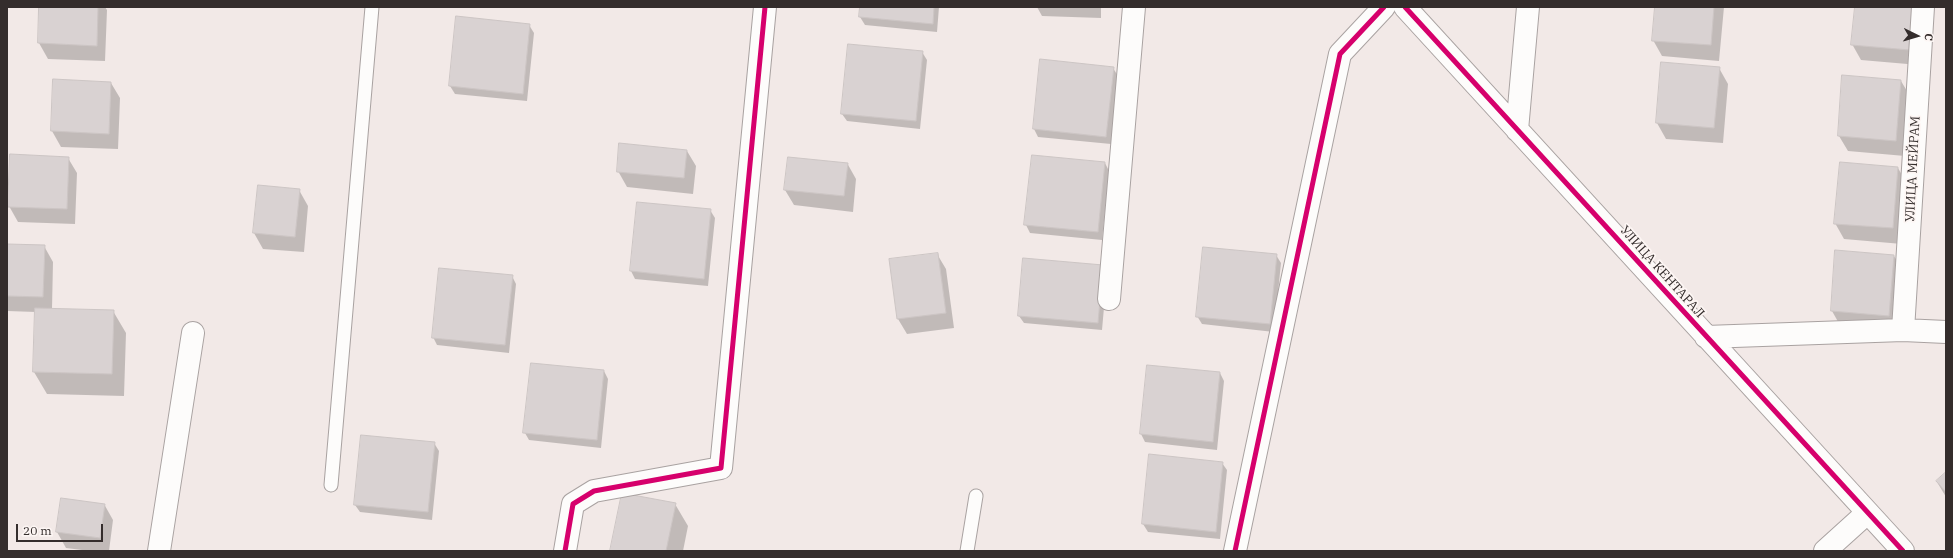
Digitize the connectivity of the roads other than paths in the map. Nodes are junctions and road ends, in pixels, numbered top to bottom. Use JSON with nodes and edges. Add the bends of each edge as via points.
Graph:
{"nodes":[{"id":1,"x":372,"y":7,"type":"edge"},
{"id":2,"x":765,"y":7,"type":"edge"},
{"id":3,"x":1134,"y":7,"type":"edge"},
{"id":4,"x":1384,"y":7,"type":"edge"},
{"id":5,"x":1405,"y":7,"type":"edge"},
{"id":6,"x":1528,"y":7,"type":"edge"},
{"id":7,"x":1923,"y":7,"type":"edge"},
{"id":8,"x":1517,"y":130,"type":"junction"},
{"id":9,"x":1109,"y":299,"type":"dead end"},
{"id":10,"x":1903,"y":330,"type":"junction"},
{"id":11,"x":1946,"y":332,"type":"edge"},
{"id":12,"x":193,"y":333,"type":"dead end"},
{"id":13,"x":1706,"y":337,"type":"junction"},
{"id":14,"x":331,"y":485,"type":"dead end"},
{"id":15,"x":976,"y":496,"type":"dead end"},
{"id":16,"x":1867,"y":512,"type":"junction"},
{"id":17,"x":160,"y":551,"type":"edge"},
{"id":18,"x":565,"y":551,"type":"edge"},
{"id":19,"x":967,"y":551,"type":"edge"},
{"id":20,"x":1236,"y":551,"type":"edge"},
{"id":21,"x":1825,"y":551,"type":"edge"},
{"id":22,"x":1902,"y":551,"type":"edge"}],
"edges":[{"from":1,"to":14,"type":"lane"},
{"from":2,"to":18,"type":"street","via":[[721,468],[594,491],[573,504]]},
{"from":3,"to":9,"type":"street"},
{"from":4,"to":20,"type":"street","via":[[1340,54]]},
{"from":5,"to":8,"type":"street","name":"УЛИЦА КЕНТАРАЛ"},
{"from":6,"to":8,"type":"street"},
{"from":7,"to":10,"type":"street","name":"УЛИЦА МЕЙРАМ"},
{"from":8,"to":13,"type":"street","name":"УЛИЦА КЕНТАРАЛ"},
{"from":10,"to":11,"type":"street"},
{"from":10,"to":13,"type":"street"},
{"from":12,"to":17,"type":"street"},
{"from":13,"to":16,"type":"street","name":"УЛИЦА КЕНТАРАЛ"},
{"from":15,"to":19,"type":"lane"},
{"from":16,"to":21,"type":"street"},
{"from":16,"to":22,"type":"street","name":"УЛИЦА КЕНТАРАЛ"}]}
